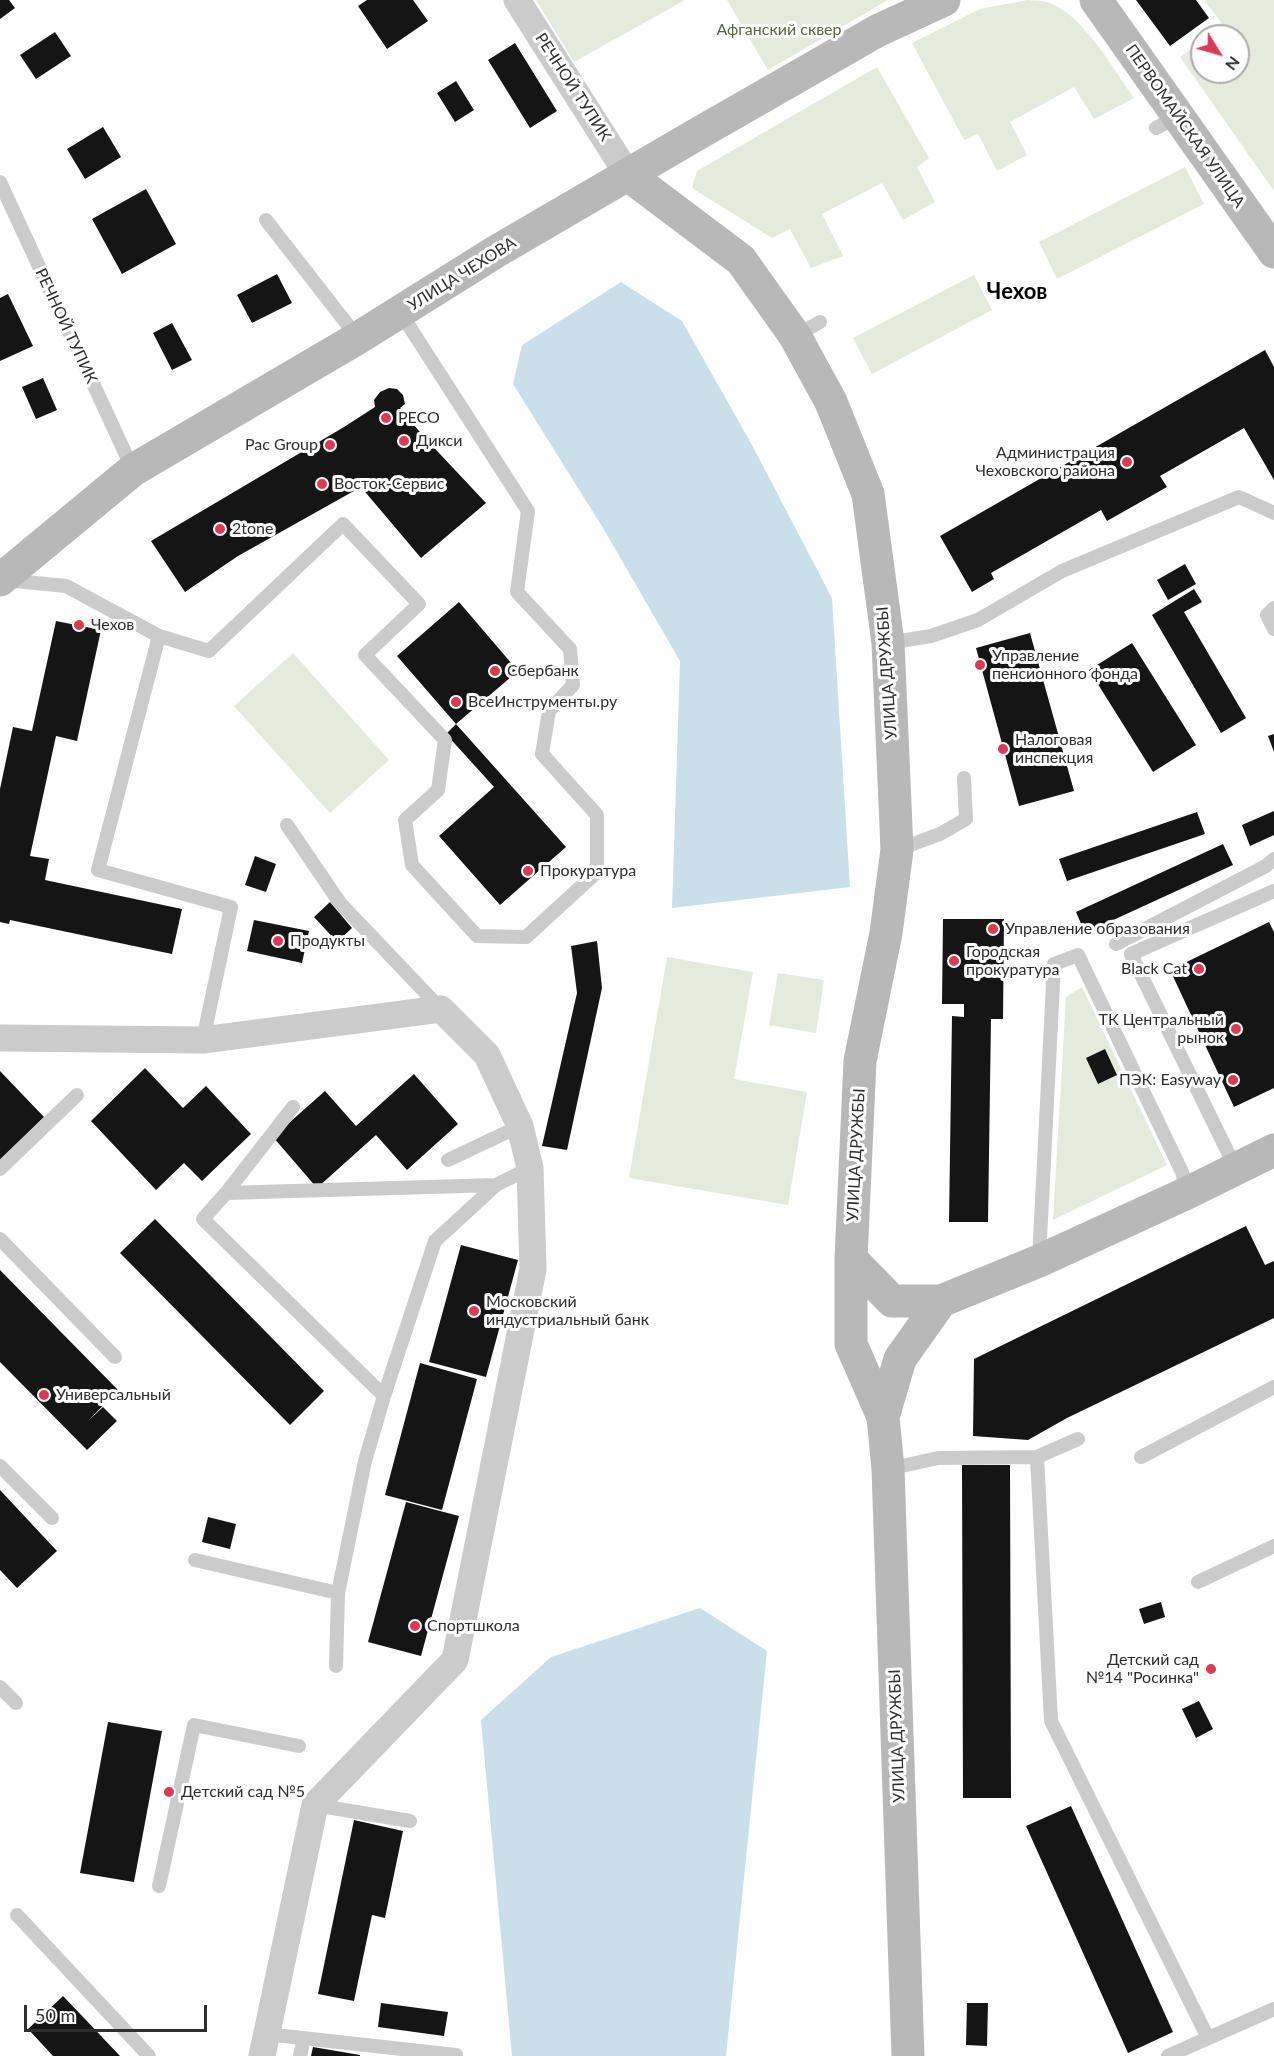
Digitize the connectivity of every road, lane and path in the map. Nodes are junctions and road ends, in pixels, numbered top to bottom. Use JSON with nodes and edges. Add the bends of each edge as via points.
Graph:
{"nodes":[{"id":1,"x":517,"y":0,"type":"edge"},
{"id":2,"x":944,"y":0,"type":"edge"},
{"id":3,"x":1096,"y":0,"type":"edge"},
{"id":4,"x":628,"y":175,"type":"junction"},
{"id":5,"x":0,"y":182,"type":"edge"},
{"id":6,"x":266,"y":220,"type":"dead end"},
{"id":7,"x":1274,"y":252,"type":"edge"},
{"id":8,"x":400,"y":312,"type":"junction"},
{"id":9,"x":358,"y":338,"type":"junction"},
{"id":10,"x":133,"y":471,"type":"junction"},
{"id":11,"x":1274,"y":513,"type":"edge"},
{"id":12,"x":0,"y":580,"type":"edge"},
{"id":13,"x":1274,"y":608,"type":"edge"},
{"id":14,"x":1274,"y":629,"type":"edge"},
{"id":15,"x":159,"y":636,"type":"junction"},
{"id":16,"x":888,"y":643,"type":"junction"},
{"id":17,"x":964,"y":778,"type":"dead end"},
{"id":18,"x":287,"y":825,"type":"dead end"},
{"id":19,"x":897,"y":850,"type":"junction"},
{"id":20,"x":1270,"y":862,"type":"edge"},
{"id":21,"x":1274,"y":884,"type":"edge"},
{"id":22,"x":1274,"y":891,"type":"edge"},
{"id":23,"x":1116,"y":944,"type":"dead end"},
{"id":24,"x":441,"y":1009,"type":"junction"},
{"id":25,"x":0,"y":1038,"type":"edge"},
{"id":26,"x":203,"y":1040,"type":"junction"},
{"id":27,"x":77,"y":1095,"type":"dead end"},
{"id":28,"x":293,"y":1107,"type":"dead end"},
{"id":29,"x":520,"y":1126,"type":"junction"},
{"id":30,"x":1274,"y":1150,"type":"edge"},
{"id":31,"x":448,"y":1160,"type":"dead end"},
{"id":32,"x":530,"y":1168,"type":"junction"},
{"id":33,"x":0,"y":1169,"type":"edge"},
{"id":34,"x":1236,"y":1169,"type":"junction"},
{"id":35,"x":496,"y":1185,"type":"junction"},
{"id":36,"x":226,"y":1193,"type":"junction"},
{"id":37,"x":1186,"y":1193,"type":"junction"},
{"id":38,"x":0,"y":1239,"type":"edge"},
{"id":39,"x":851,"y":1259,"type":"junction"},
{"id":40,"x":1039,"y":1261,"type":"junction"},
{"id":41,"x":941,"y":1301,"type":"junction"},
{"id":42,"x":115,"y":1357,"type":"dead end"},
{"id":43,"x":1274,"y":1387,"type":"edge"},
{"id":44,"x":384,"y":1396,"type":"junction"},
{"id":45,"x":883,"y":1417,"type":"junction"},
{"id":46,"x":1077,"y":1439,"type":"dead end"},
{"id":47,"x":1037,"y":1457,"type":"junction"},
{"id":48,"x":1141,"y":1457,"type":"dead end"},
{"id":49,"x":0,"y":1466,"type":"edge"},
{"id":50,"x":888,"y":1468,"type":"junction"},
{"id":51,"x":52,"y":1518,"type":"dead end"},
{"id":52,"x":1274,"y":1546,"type":"edge"},
{"id":53,"x":195,"y":1560,"type":"dead end"},
{"id":54,"x":1198,"y":1582,"type":"dead end"},
{"id":55,"x":338,"y":1593,"type":"junction"},
{"id":56,"x":336,"y":1666,"type":"dead end"},
{"id":57,"x":0,"y":1686,"type":"edge"},
{"id":58,"x":16,"y":1703,"type":"dead end"},
{"id":59,"x":299,"y":1746,"type":"dead end"},
{"id":60,"x":315,"y":1805,"type":"junction"},
{"id":61,"x":410,"y":1821,"type":"dead end"},
{"id":62,"x":159,"y":1886,"type":"dead end"},
{"id":63,"x":17,"y":1915,"type":"dead end"},
{"id":64,"x":1274,"y":2009,"type":"edge"},
{"id":65,"x":304,"y":2038,"type":"junction"},
{"id":66,"x":1208,"y":2038,"type":"junction"},
{"id":67,"x":264,"y":2045,"type":"edge"},
{"id":68,"x":379,"y":2051,"type":"edge"},
{"id":69,"x":456,"y":2055,"type":"edge"},
{"id":70,"x":148,"y":2056,"type":"edge"},
{"id":71,"x":300,"y":2056,"type":"edge"},
{"id":72,"x":908,"y":2056,"type":"edge"},
{"id":73,"x":1168,"y":2056,"type":"edge"}],
"edges":[{"from":1,"to":4,"type":"street","name":"РЕЧНОЙ ТУПИК"},
{"from":2,"to":4,"type":"street","name":"УЛИЦА ЧЕХОВА","via":[[877,31]]},
{"from":3,"to":7,"type":"street","name":"ПЕРВОМАЙСКАЯ УЛИЦА","via":[[1167,122]]},
{"from":4,"to":8,"type":"street","name":"УЛИЦА ЧЕХОВА"},
{"from":4,"to":16,"type":"street","name":"УЛИЦА ДРУЖБЫ","via":[[741,260],[807,329],[868,494]]},
{"from":5,"to":10,"type":"lane","name":"РЕЧНОЙ ТУПИК"},
{"from":6,"to":9,"type":"lane"},
{"from":8,"to":9,"type":"street","name":"УЛИЦА ЧЕХОВА"},
{"from":8,"to":15,"type":"lane","via":[[528,511],[517,592],[570,649],[573,685],[549,711],[542,754],[597,815],[597,872],[526,937],[477,936],[412,865],[405,820],[438,790],[446,740],[365,655],[419,604],[344,524],[209,651]]},
{"from":9,"to":10,"type":"street","name":"УЛИЦА ЧЕХОВА"},
{"from":10,"to":12,"type":"street","name":"УЛИЦА ЧЕХОВА"},
{"from":11,"to":16,"type":"lane","via":[[1239,497],[1062,571],[978,620],[931,636]]},
{"from":12,"to":15,"type":"lane","via":[[66,586]]},
{"from":13,"to":14,"type":"lane","via":[[1266,615]]},
{"from":15,"to":26,"type":"lane","via":[[98,870],[231,907]]},
{"from":16,"to":19,"type":"street","name":"УЛИЦА ДРУЖБЫ"},
{"from":17,"to":19,"type":"lane","via":[[966,819],[940,834]]},
{"from":18,"to":24,"type":"lane","via":[[340,903]]},
{"from":19,"to":39,"type":"street","name":"УЛИЦА ДРУЖБЫ","via":[[886,933],[860,1060]]},
{"from":20,"to":21,"type":"lane"},
{"from":20,"to":23,"type":"lane"},
{"from":22,"to":34,"type":"lane","via":[[1131,954]]},
{"from":24,"to":26,"type":"street"},
{"from":24,"to":29,"type":"street","via":[[487,1055]]},
{"from":25,"to":26,"type":"street"},
{"from":27,"to":33,"type":"lane"},
{"from":28,"to":36,"type":"lane"},
{"from":29,"to":31,"type":"lane"},
{"from":29,"to":32,"type":"street"},
{"from":30,"to":34,"type":"street"},
{"from":32,"to":35,"type":"lane"},
{"from":32,"to":60,"type":"street","via":[[533,1269],[455,1660]]},
{"from":34,"to":37,"type":"street"},
{"from":35,"to":36,"type":"lane"},
{"from":35,"to":44,"type":"lane","via":[[435,1241]]},
{"from":36,"to":44,"type":"lane","via":[[202,1219]]},
{"from":37,"to":40,"type":"street"},
{"from":37,"to":40,"type":"lane","via":[[1182,1172],[1078,955],[1054,964]]},
{"from":38,"to":42,"type":"lane"},
{"from":39,"to":41,"type":"street","via":[[892,1301]]},
{"from":39,"to":45,"type":"street","name":"УЛИЦА ДРУЖБЫ","via":[[852,1344]]},
{"from":40,"to":41,"type":"street"},
{"from":41,"to":45,"type":"street","name":"УЛИЦА ДРУЖБЫ","via":[[900,1359]]},
{"from":43,"to":48,"type":"lane"},
{"from":44,"to":55,"type":"lane","via":[[364,1461]]},
{"from":45,"to":50,"type":"street","name":"УЛИЦА ДРУЖБЫ"},
{"from":46,"to":47,"type":"lane"},
{"from":47,"to":50,"type":"lane","via":[[938,1458]]},
{"from":47,"to":66,"type":"lane","via":[[1051,1721]]},
{"from":49,"to":51,"type":"lane"},
{"from":50,"to":72,"type":"street","name":"УЛИЦА ДРУЖБЫ"},
{"from":52,"to":54,"type":"lane"},
{"from":53,"to":55,"type":"lane"},
{"from":55,"to":56,"type":"lane"},
{"from":57,"to":58,"type":"lane"},
{"from":59,"to":62,"type":"lane","via":[[194,1725]]},
{"from":60,"to":61,"type":"lane"},
{"from":60,"to":67,"type":"street"},
{"from":63,"to":70,"type":"lane"},
{"from":64,"to":66,"type":"lane"},
{"from":65,"to":67,"type":"lane"},
{"from":65,"to":68,"type":"lane"},
{"from":65,"to":71,"type":"lane"},
{"from":66,"to":73,"type":"lane"},
{"from":68,"to":69,"type":"lane"}]}
